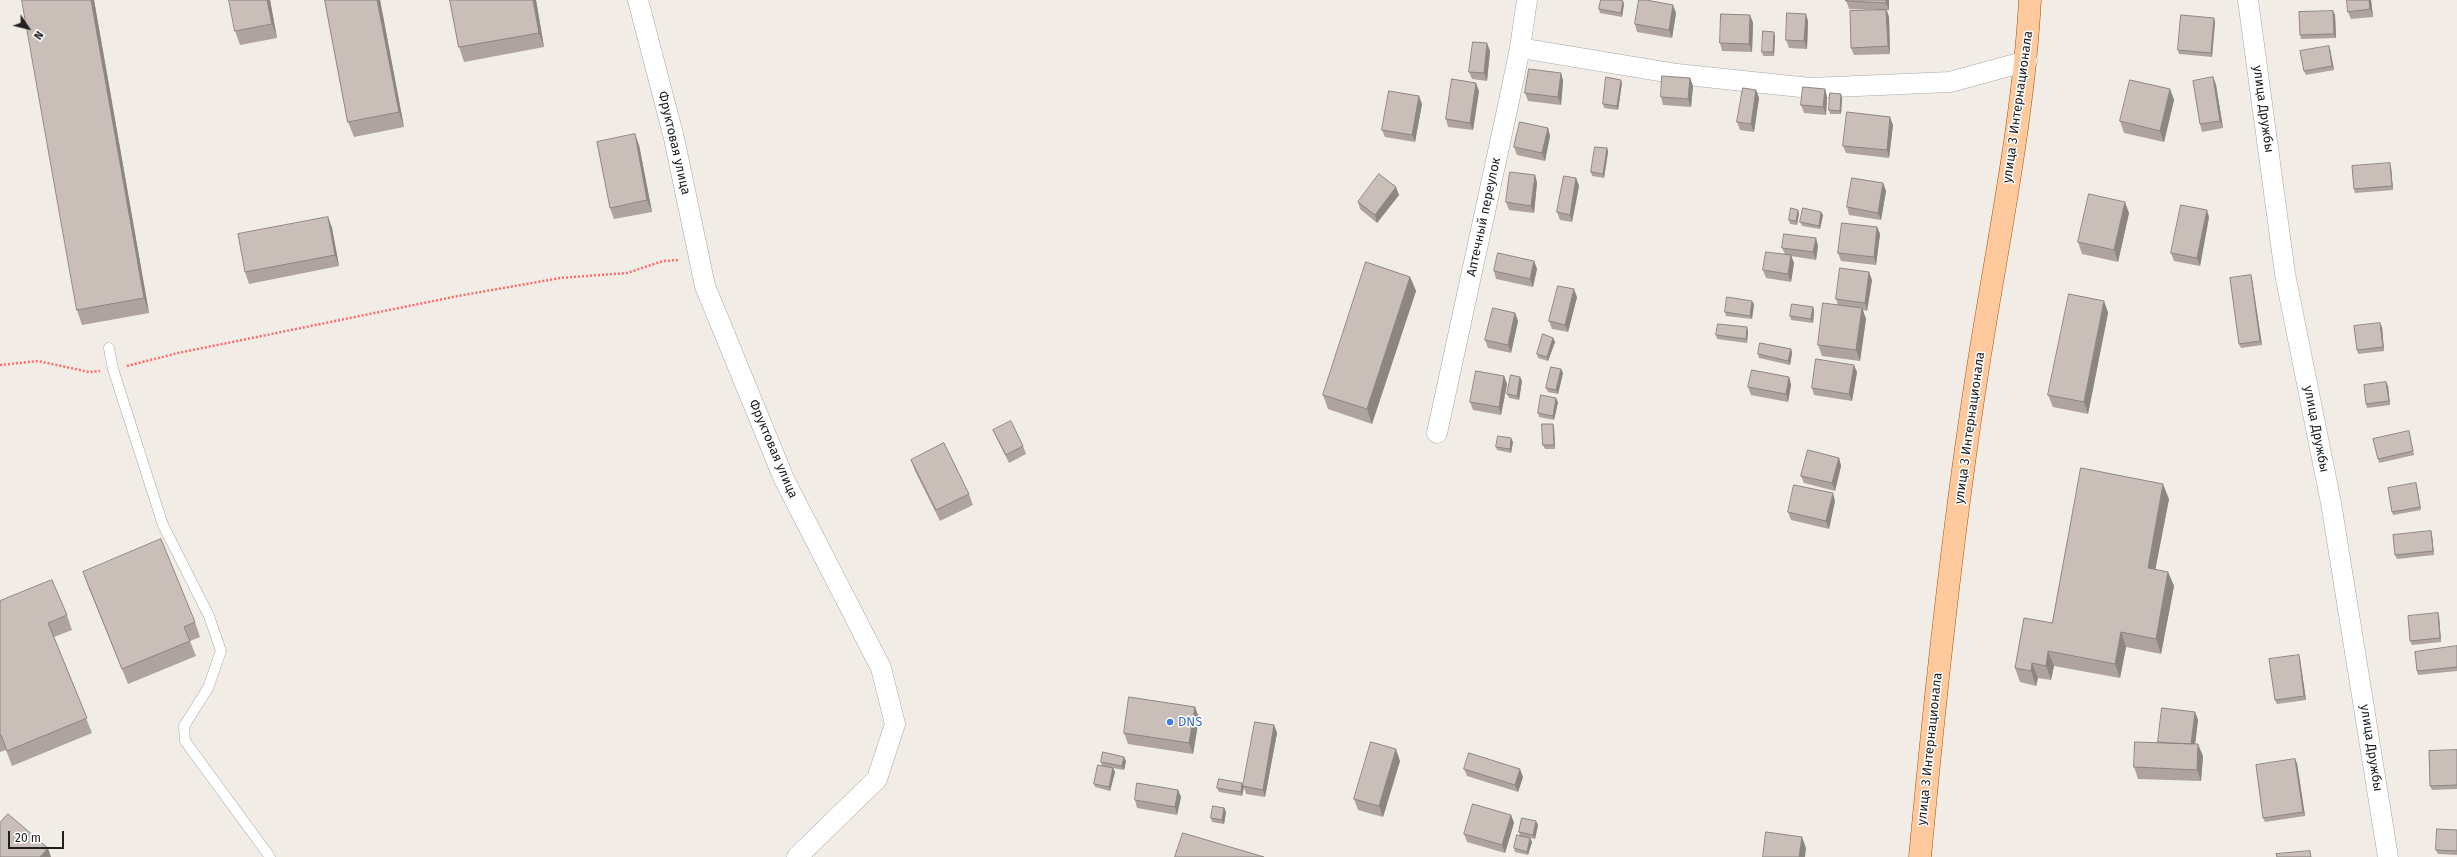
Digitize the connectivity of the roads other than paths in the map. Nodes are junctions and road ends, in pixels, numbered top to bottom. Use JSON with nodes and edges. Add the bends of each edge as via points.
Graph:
{"nodes":[{"id":1,"x":638,"y":0,"type":"edge"},
{"id":2,"x":1526,"y":0,"type":"edge"},
{"id":3,"x":2030,"y":0,"type":"edge"},
{"id":4,"x":2248,"y":0,"type":"edge"},
{"id":5,"x":1520,"y":48,"type":"junction"},
{"id":6,"x":2027,"y":61,"type":"junction"},
{"id":7,"x":109,"y":348,"type":"dead end"},
{"id":8,"x":1437,"y":433,"type":"dead end"},
{"id":9,"x":270,"y":857,"type":"edge"},
{"id":10,"x":797,"y":857,"type":"edge"},
{"id":11,"x":1920,"y":857,"type":"edge"},
{"id":12,"x":2388,"y":857,"type":"edge"}],
"edges":[{"from":1,"to":10,"type":"street","name":"Фруктовая улица","via":[[674,138],[705,286],[784,478],[881,668],[895,724],[877,779]]},
{"from":2,"to":5,"type":"street","name":"Аптечный переулок"},
{"from":3,"to":6,"type":"main road","name":"улица 3 Интернационала"},
{"from":4,"to":12,"type":"street","name":"улица Дружбы","via":[[2285,274],[2331,503]]},
{"from":5,"to":6,"type":"street","via":[[1677,74],[1810,88],[1950,82]]},
{"from":5,"to":8,"type":"street","name":"Аптечный переулок"},
{"from":6,"to":11,"type":"main road","name":"улица 3 Интернационала","via":[[1975,385],[1938,670]]},
{"from":7,"to":9,"type":"lane","via":[[113,369],[163,525],[209,616],[221,651],[208,688],[184,726],[185,740]]}]}
